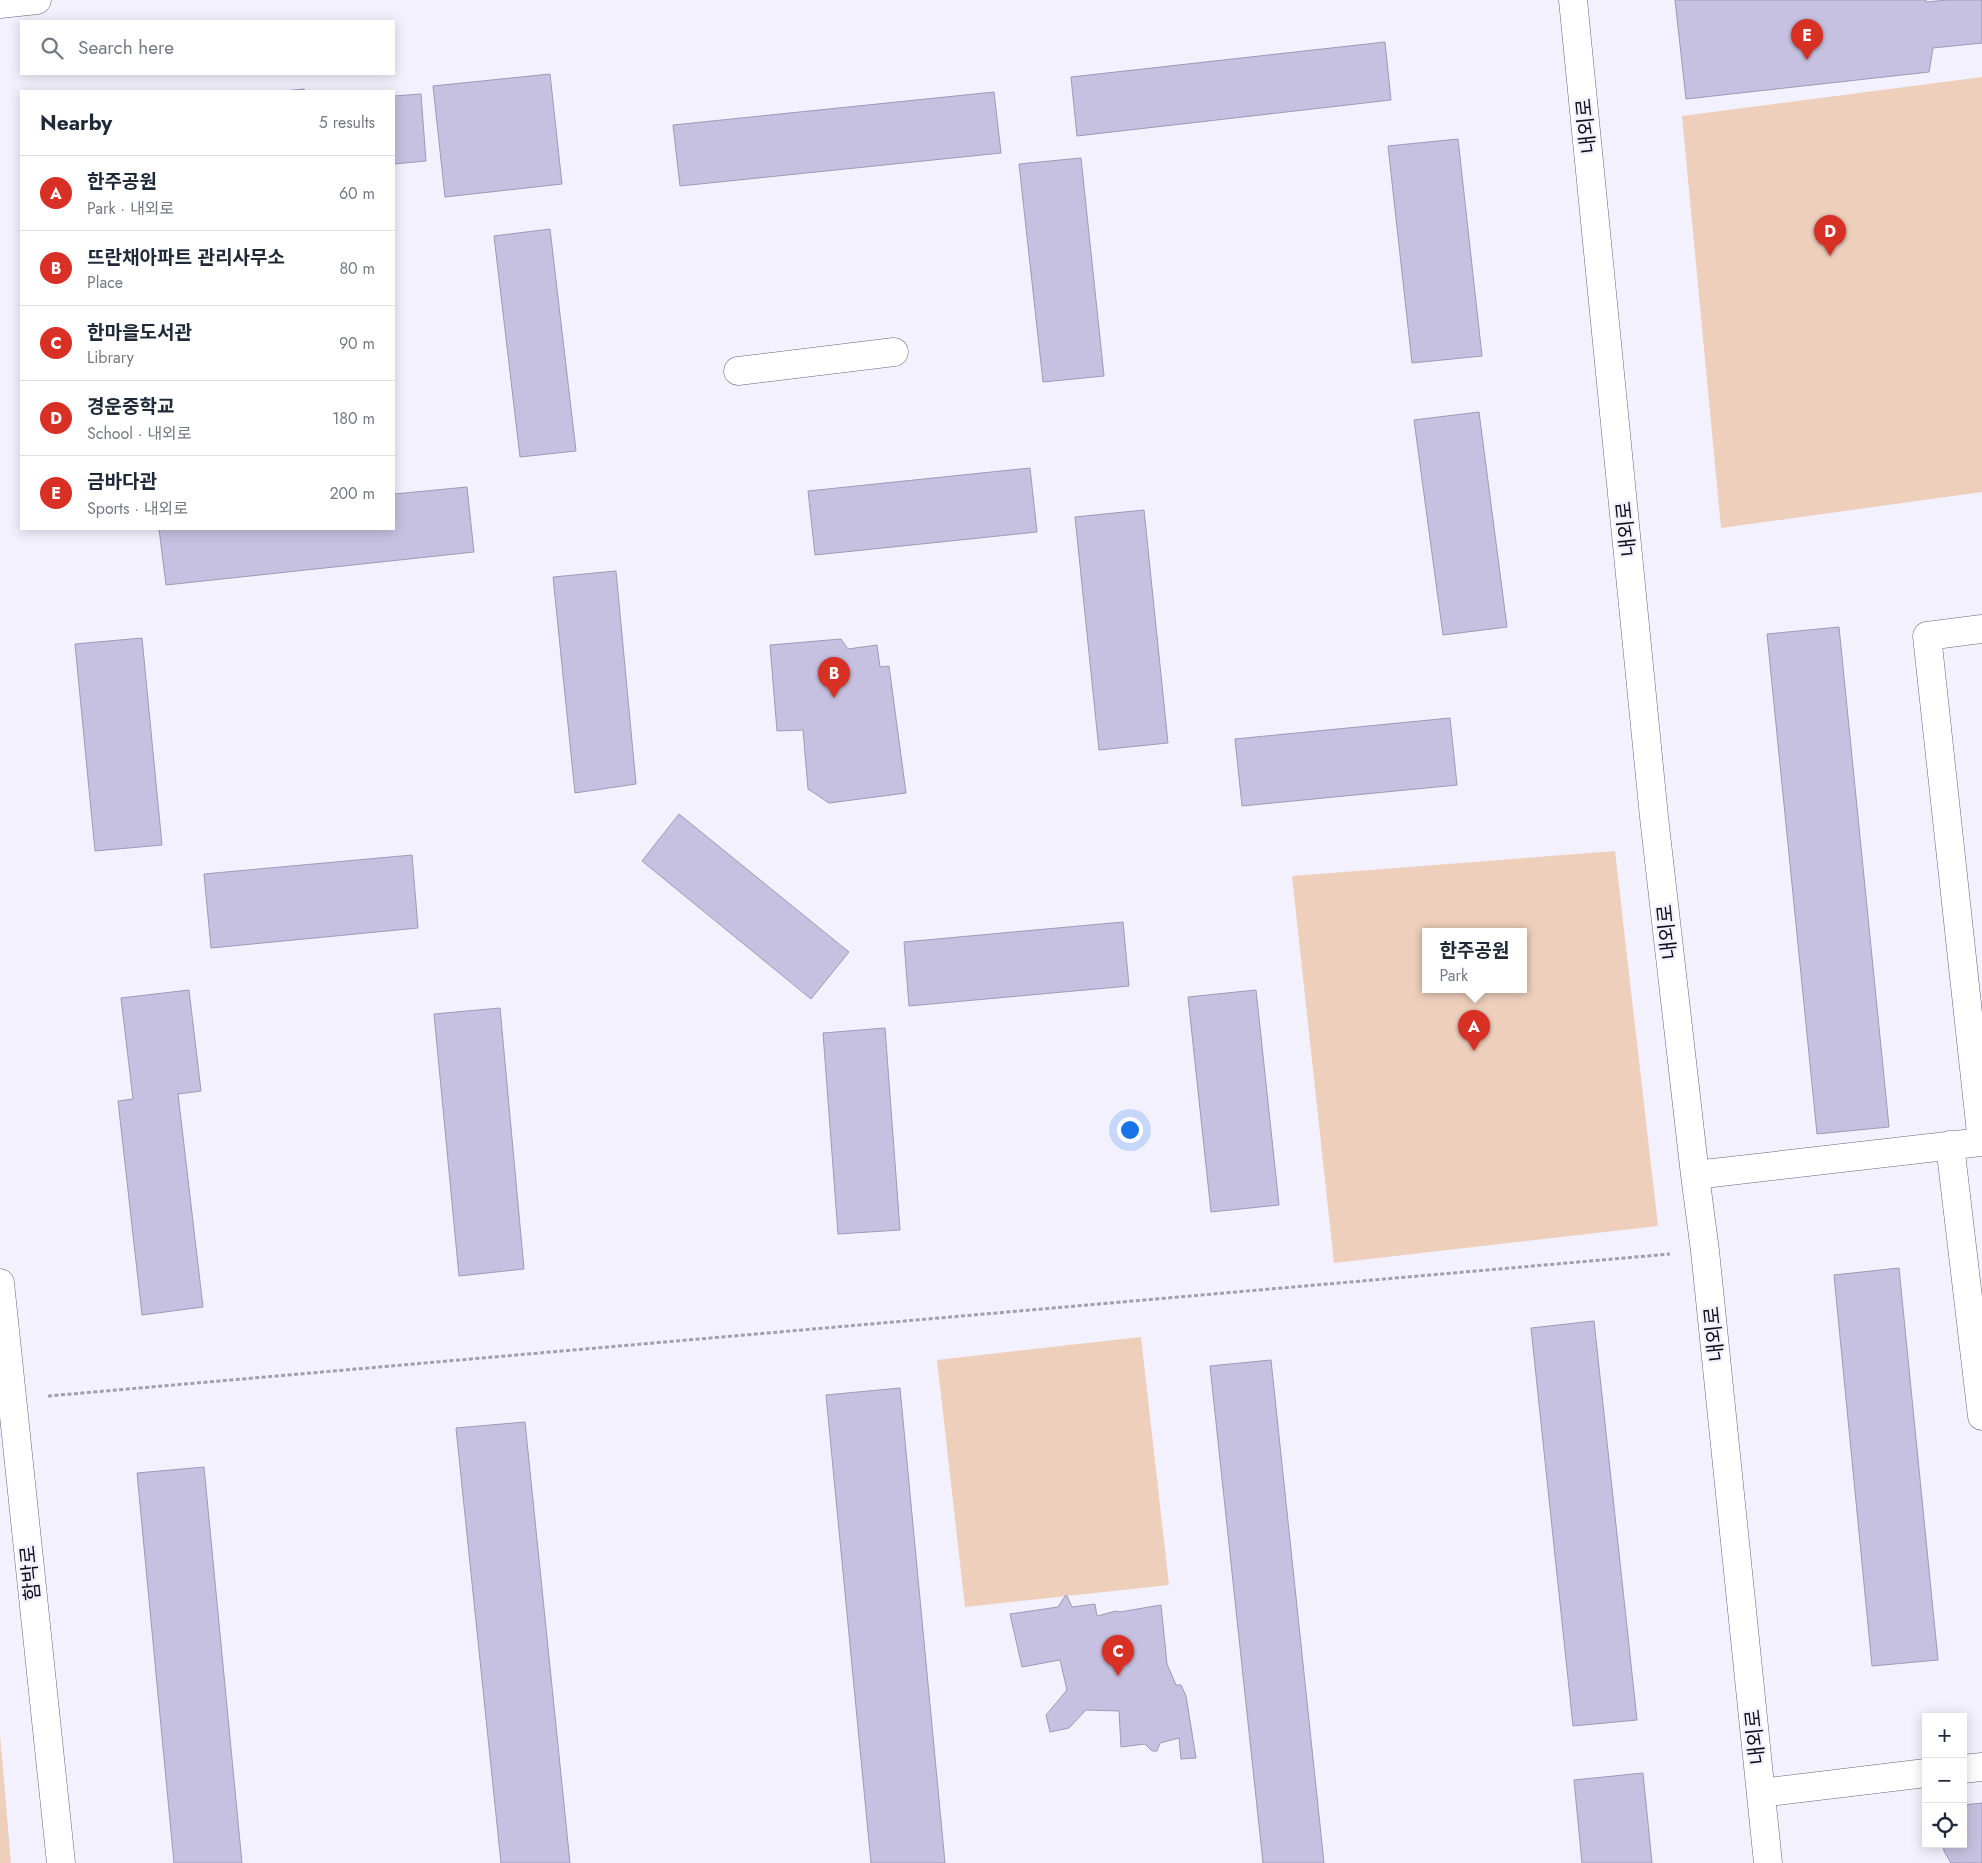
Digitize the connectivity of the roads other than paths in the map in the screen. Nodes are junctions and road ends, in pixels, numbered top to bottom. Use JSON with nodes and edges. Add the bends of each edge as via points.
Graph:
{"nodes":[{"id":1,"x":37,"y":0,"type":"edge"},
{"id":2,"x":1573,"y":0,"type":"edge"},
{"id":3,"x":0,"y":4,"type":"edge"},
{"id":4,"x":894,"y":352,"type":"dead end"},
{"id":5,"x":738,"y":371,"type":"dead end"},
{"id":6,"x":1982,"y":629,"type":"edge"},
{"id":7,"x":1982,"y":1142,"type":"edge"},
{"id":8,"x":1950,"y":1146,"type":"junction"},
{"id":9,"x":1695,"y":1176,"type":"junction"},
{"id":10,"x":0,"y":1283,"type":"edge"},
{"id":11,"x":1982,"y":1416,"type":"edge"},
{"id":12,"x":1982,"y":1767,"type":"edge"},
{"id":13,"x":1967,"y":1769,"type":"edge"},
{"id":14,"x":1922,"y":1774,"type":"edge"},
{"id":15,"x":1760,"y":1792,"type":"junction"},
{"id":16,"x":61,"y":1863,"type":"edge"},
{"id":17,"x":1768,"y":1863,"type":"edge"}],
"edges":[{"from":1,"to":3,"type":"street"},
{"from":2,"to":9,"type":"street","name":"내외로","via":[[1654,817]]},
{"from":4,"to":5,"type":"street"},
{"from":6,"to":7,"type":"street","via":[[1927,636]]},
{"from":7,"to":8,"type":"street"},
{"from":8,"to":9,"type":"street"},
{"from":8,"to":11,"type":"street"},
{"from":9,"to":15,"type":"street","name":"내외로"},
{"from":10,"to":16,"type":"street","name":"함박로"},
{"from":12,"to":13,"type":"street"},
{"from":14,"to":15,"type":"street"},
{"from":15,"to":17,"type":"street","name":"내외로"}]}
